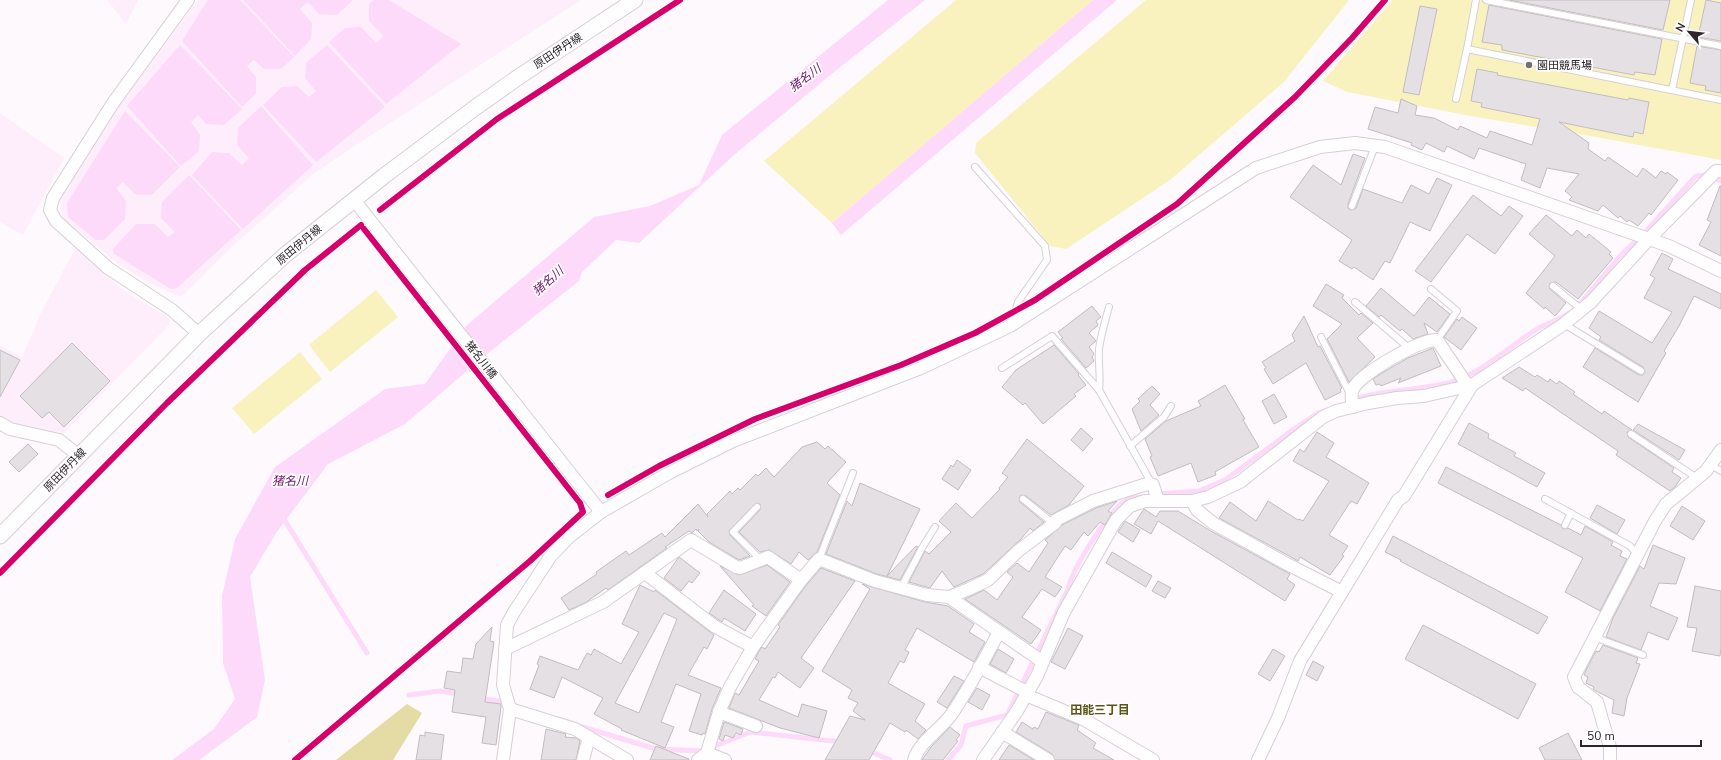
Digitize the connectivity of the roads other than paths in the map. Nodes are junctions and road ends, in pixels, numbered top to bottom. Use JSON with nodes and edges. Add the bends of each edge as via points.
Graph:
{"nodes":[{"id":1,"x":188,"y":0,"type":"edge"},
{"id":2,"x":635,"y":0,"type":"edge"},
{"id":3,"x":1476,"y":0,"type":"edge"},
{"id":4,"x":1486,"y":0,"type":"edge"},
{"id":5,"x":1691,"y":0,"type":"edge"},
{"id":6,"x":1683,"y":39,"type":"junction"},
{"id":7,"x":1721,"y":46,"type":"edge"},
{"id":8,"x":1467,"y":49,"type":"junction"},
{"id":9,"x":1672,"y":90,"type":"junction"},
{"id":10,"x":1456,"y":99,"type":"dead end"},
{"id":11,"x":1721,"y":100,"type":"edge"},
{"id":12,"x":1375,"y":146,"type":"junction"},
{"id":13,"x":975,"y":167,"type":"dead end"},
{"id":14,"x":1721,"y":171,"type":"edge"},
{"id":15,"x":354,"y":200,"type":"junction"},
{"id":16,"x":1352,"y":206,"type":"dead end"},
{"id":17,"x":1649,"y":239,"type":"junction"},
{"id":18,"x":1721,"y":271,"type":"edge"},
{"id":19,"x":1552,"y":286,"type":"dead end"},
{"id":20,"x":1431,"y":289,"type":"dead end"},
{"id":21,"x":1355,"y":302,"type":"dead end"},
{"id":22,"x":1109,"y":307,"type":"dead end"},
{"id":23,"x":1582,"y":310,"type":"junction"},
{"id":24,"x":1564,"y":324,"type":"junction"},
{"id":25,"x":1010,"y":326,"type":"junction"},
{"id":26,"x":199,"y":334,"type":"junction"},
{"id":27,"x":1321,"y":337,"type":"dead end"},
{"id":28,"x":1437,"y":340,"type":"junction"},
{"id":29,"x":1410,"y":348,"type":"junction"},
{"id":30,"x":1002,"y":368,"type":"dead end"},
{"id":31,"x":1640,"y":371,"type":"dead end"},
{"id":32,"x":1470,"y":385,"type":"junction"},
{"id":33,"x":1099,"y":390,"type":"junction"},
{"id":34,"x":1352,"y":401,"type":"junction"},
{"id":35,"x":1171,"y":406,"type":"dead end"},
{"id":36,"x":0,"y":423,"type":"edge"},
{"id":37,"x":1631,"y":434,"type":"dead end"},
{"id":38,"x":1130,"y":446,"type":"junction"},
{"id":39,"x":1721,"y":450,"type":"edge"},
{"id":40,"x":79,"y":456,"type":"junction"},
{"id":41,"x":1716,"y":468,"type":"edge"},
{"id":42,"x":853,"y":473,"type":"dead end"},
{"id":43,"x":1697,"y":478,"type":"junction"},
{"id":44,"x":1153,"y":485,"type":"junction"},
{"id":45,"x":1023,"y":499,"type":"dead end"},
{"id":46,"x":1545,"y":499,"type":"dead end"},
{"id":47,"x":1158,"y":501,"type":"junction"},
{"id":48,"x":1192,"y":501,"type":"junction"},
{"id":49,"x":757,"y":507,"type":"dead end"},
{"id":50,"x":601,"y":512,"type":"junction"},
{"id":51,"x":1571,"y":514,"type":"junction"},
{"id":52,"x":1054,"y":524,"type":"junction"},
{"id":53,"x":1565,"y":525,"type":"dead end"},
{"id":54,"x":935,"y":527,"type":"dead end"},
{"id":55,"x":0,"y":536,"type":"edge"},
{"id":56,"x":1638,"y":555,"type":"junction"},
{"id":57,"x":819,"y":559,"type":"junction"},
{"id":58,"x":760,"y":560,"type":"junction"},
{"id":59,"x":645,"y":573,"type":"junction"},
{"id":60,"x":801,"y":580,"type":"junction"},
{"id":61,"x":901,"y":588,"type":"junction"},
{"id":62,"x":1342,"y":592,"type":"junction"},
{"id":63,"x":949,"y":597,"type":"junction"},
{"id":64,"x":999,"y":632,"type":"junction"},
{"id":65,"x":1596,"y":636,"type":"junction"},
{"id":66,"x":753,"y":647,"type":"junction"},
{"id":67,"x":505,"y":649,"type":"junction"},
{"id":68,"x":1643,"y":655,"type":"dead end"},
{"id":69,"x":1043,"y":662,"type":"junction"},
{"id":70,"x":979,"y":667,"type":"junction"},
{"id":71,"x":1026,"y":694,"type":"junction"},
{"id":72,"x":510,"y":709,"type":"junction"},
{"id":73,"x":719,"y":712,"type":"junction"},
{"id":74,"x":756,"y":726,"type":"dead end"},
{"id":75,"x":1002,"y":732,"type":"junction"},
{"id":76,"x":589,"y":737,"type":"junction"},
{"id":77,"x":702,"y":756,"type":"edge"},
{"id":78,"x":503,"y":760,"type":"edge"},
{"id":79,"x":583,"y":760,"type":"edge"},
{"id":80,"x":627,"y":760,"type":"edge"},
{"id":81,"x":725,"y":760,"type":"edge"},
{"id":82,"x":914,"y":760,"type":"edge"},
{"id":83,"x":983,"y":760,"type":"edge"},
{"id":84,"x":1048,"y":760,"type":"edge"},
{"id":85,"x":1153,"y":760,"type":"edge"},
{"id":86,"x":1258,"y":760,"type":"edge"},
{"id":87,"x":1610,"y":760,"type":"edge"}],
"edges":[{"from":1,"to":26,"type":"street","via":[[113,102],[54,198],[50,210],[56,221],[108,268],[172,310]]},
{"from":2,"to":15,"type":"street","name":"原田伊丹線","via":[[501,89]]},
{"from":3,"to":8,"type":"lane"},
{"from":4,"to":6,"type":"lane"},
{"from":5,"to":6,"type":"lane"},
{"from":6,"to":7,"type":"lane"},
{"from":6,"to":9,"type":"lane"},
{"from":8,"to":9,"type":"lane"},
{"from":8,"to":10,"type":"lane"},
{"from":9,"to":11,"type":"lane"},
{"from":12,"to":16,"type":"lane"},
{"from":12,"to":17,"type":"street","via":[[1385,147]]},
{"from":12,"to":25,"type":"street","via":[[1355,143],[1320,147],[1256,168]]},
{"from":13,"to":25,"type":"lane","via":[[1046,246],[1047,260],[1018,302]]},
{"from":14,"to":17,"type":"street","via":[[1716,171]]},
{"from":15,"to":26,"type":"street","name":"原田伊丹線","via":[[285,255]]},
{"from":15,"to":50,"type":"street","name":"猪名川橋"},
{"from":17,"to":18,"type":"street"},
{"from":17,"to":23,"type":"street"},
{"from":19,"to":23,"type":"lane"},
{"from":20,"to":28,"type":"lane","via":[[1457,311]]},
{"from":21,"to":29,"type":"lane"},
{"from":22,"to":33,"type":"lane","via":[[1099,350]]},
{"from":23,"to":24,"type":"street"},
{"from":24,"to":31,"type":"lane"},
{"from":24,"to":32,"type":"street"},
{"from":25,"to":50,"type":"street","via":[[922,368],[733,441],[669,473]]},
{"from":26,"to":40,"type":"street","name":"原田伊丹線"},
{"from":27,"to":34,"type":"lane"},
{"from":28,"to":29,"type":"street"},
{"from":28,"to":32,"type":"street"},
{"from":29,"to":34,"type":"street","via":[[1364,377],[1353,388]]},
{"from":30,"to":33,"type":"lane","via":[[1052,336]]},
{"from":32,"to":34,"type":"street","via":[[1424,396]]},
{"from":32,"to":62,"type":"street","via":[[1404,496],[1398,500]]},
{"from":33,"to":38,"type":"lane"},
{"from":34,"to":48,"type":"street","via":[[1323,417],[1240,482],[1208,497]]},
{"from":35,"to":38,"type":"lane","via":[[1164,417]]},
{"from":36,"to":40,"type":"street","via":[[10,429],[59,440]]},
{"from":37,"to":43,"type":"lane"},
{"from":38,"to":44,"type":"lane"},
{"from":39,"to":41,"type":"street"},
{"from":40,"to":55,"type":"street","name":"原田伊丹線"},
{"from":41,"to":43,"type":"street"},
{"from":42,"to":57,"type":"lane"},
{"from":43,"to":56,"type":"street","via":[[1666,504]]},
{"from":44,"to":47,"type":"street"},
{"from":44,"to":52,"type":"street","via":[[1147,484],[1093,501],[1056,520]]},
{"from":45,"to":52,"type":"lane"},
{"from":46,"to":51,"type":"lane"},
{"from":47,"to":48,"type":"street"},
{"from":47,"to":69,"type":"street","via":[[1145,501],[1130,506],[1116,520],[1064,612]]},
{"from":48,"to":62,"type":"street","via":[[1197,510],[1212,523]]},
{"from":49,"to":58,"type":"lane","via":[[733,532]]},
{"from":50,"to":67,"type":"street","via":[[569,537],[550,557],[507,625]]},
{"from":51,"to":53,"type":"lane"},
{"from":51,"to":56,"type":"lane","via":[[1630,546]]},
{"from":52,"to":63,"type":"street","via":[[988,580]]},
{"from":54,"to":61,"type":"lane"},
{"from":56,"to":65,"type":"street"},
{"from":57,"to":60,"type":"street"},
{"from":57,"to":61,"type":"street","via":[[875,581]]},
{"from":58,"to":59,"type":"street","via":[[740,568],[736,567],[691,540]]},
{"from":58,"to":60,"type":"street","via":[[768,557]]},
{"from":59,"to":66,"type":"street","via":[[714,626]]},
{"from":59,"to":67,"type":"street","via":[[603,602]]},
{"from":60,"to":66,"type":"street"},
{"from":61,"to":63,"type":"street","via":[[927,596]]},
{"from":62,"to":86,"type":"street","via":[[1300,661],[1278,718]]},
{"from":63,"to":64,"type":"street"},
{"from":64,"to":69,"type":"street"},
{"from":64,"to":70,"type":"street"},
{"from":65,"to":68,"type":"lane"},
{"from":65,"to":87,"type":"street","via":[[1580,661],[1574,677],[1578,687],[1597,702],[1610,747]]},
{"from":66,"to":73,"type":"street"},
{"from":67,"to":72,"type":"street","via":[[503,685]]},
{"from":69,"to":71,"type":"street"},
{"from":70,"to":71,"type":"street"},
{"from":70,"to":82,"type":"street","via":[[949,717],[919,748]]},
{"from":71,"to":75,"type":"street"},
{"from":71,"to":85,"type":"street","via":[[1083,719]]},
{"from":72,"to":76,"type":"street","via":[[575,728]]},
{"from":72,"to":78,"type":"street"},
{"from":73,"to":74,"type":"street"},
{"from":73,"to":77,"type":"street"},
{"from":75,"to":83,"type":"street"},
{"from":75,"to":84,"type":"street"},
{"from":76,"to":79,"type":"street"},
{"from":76,"to":80,"type":"street"},
{"from":77,"to":81,"type":"street"}]}
